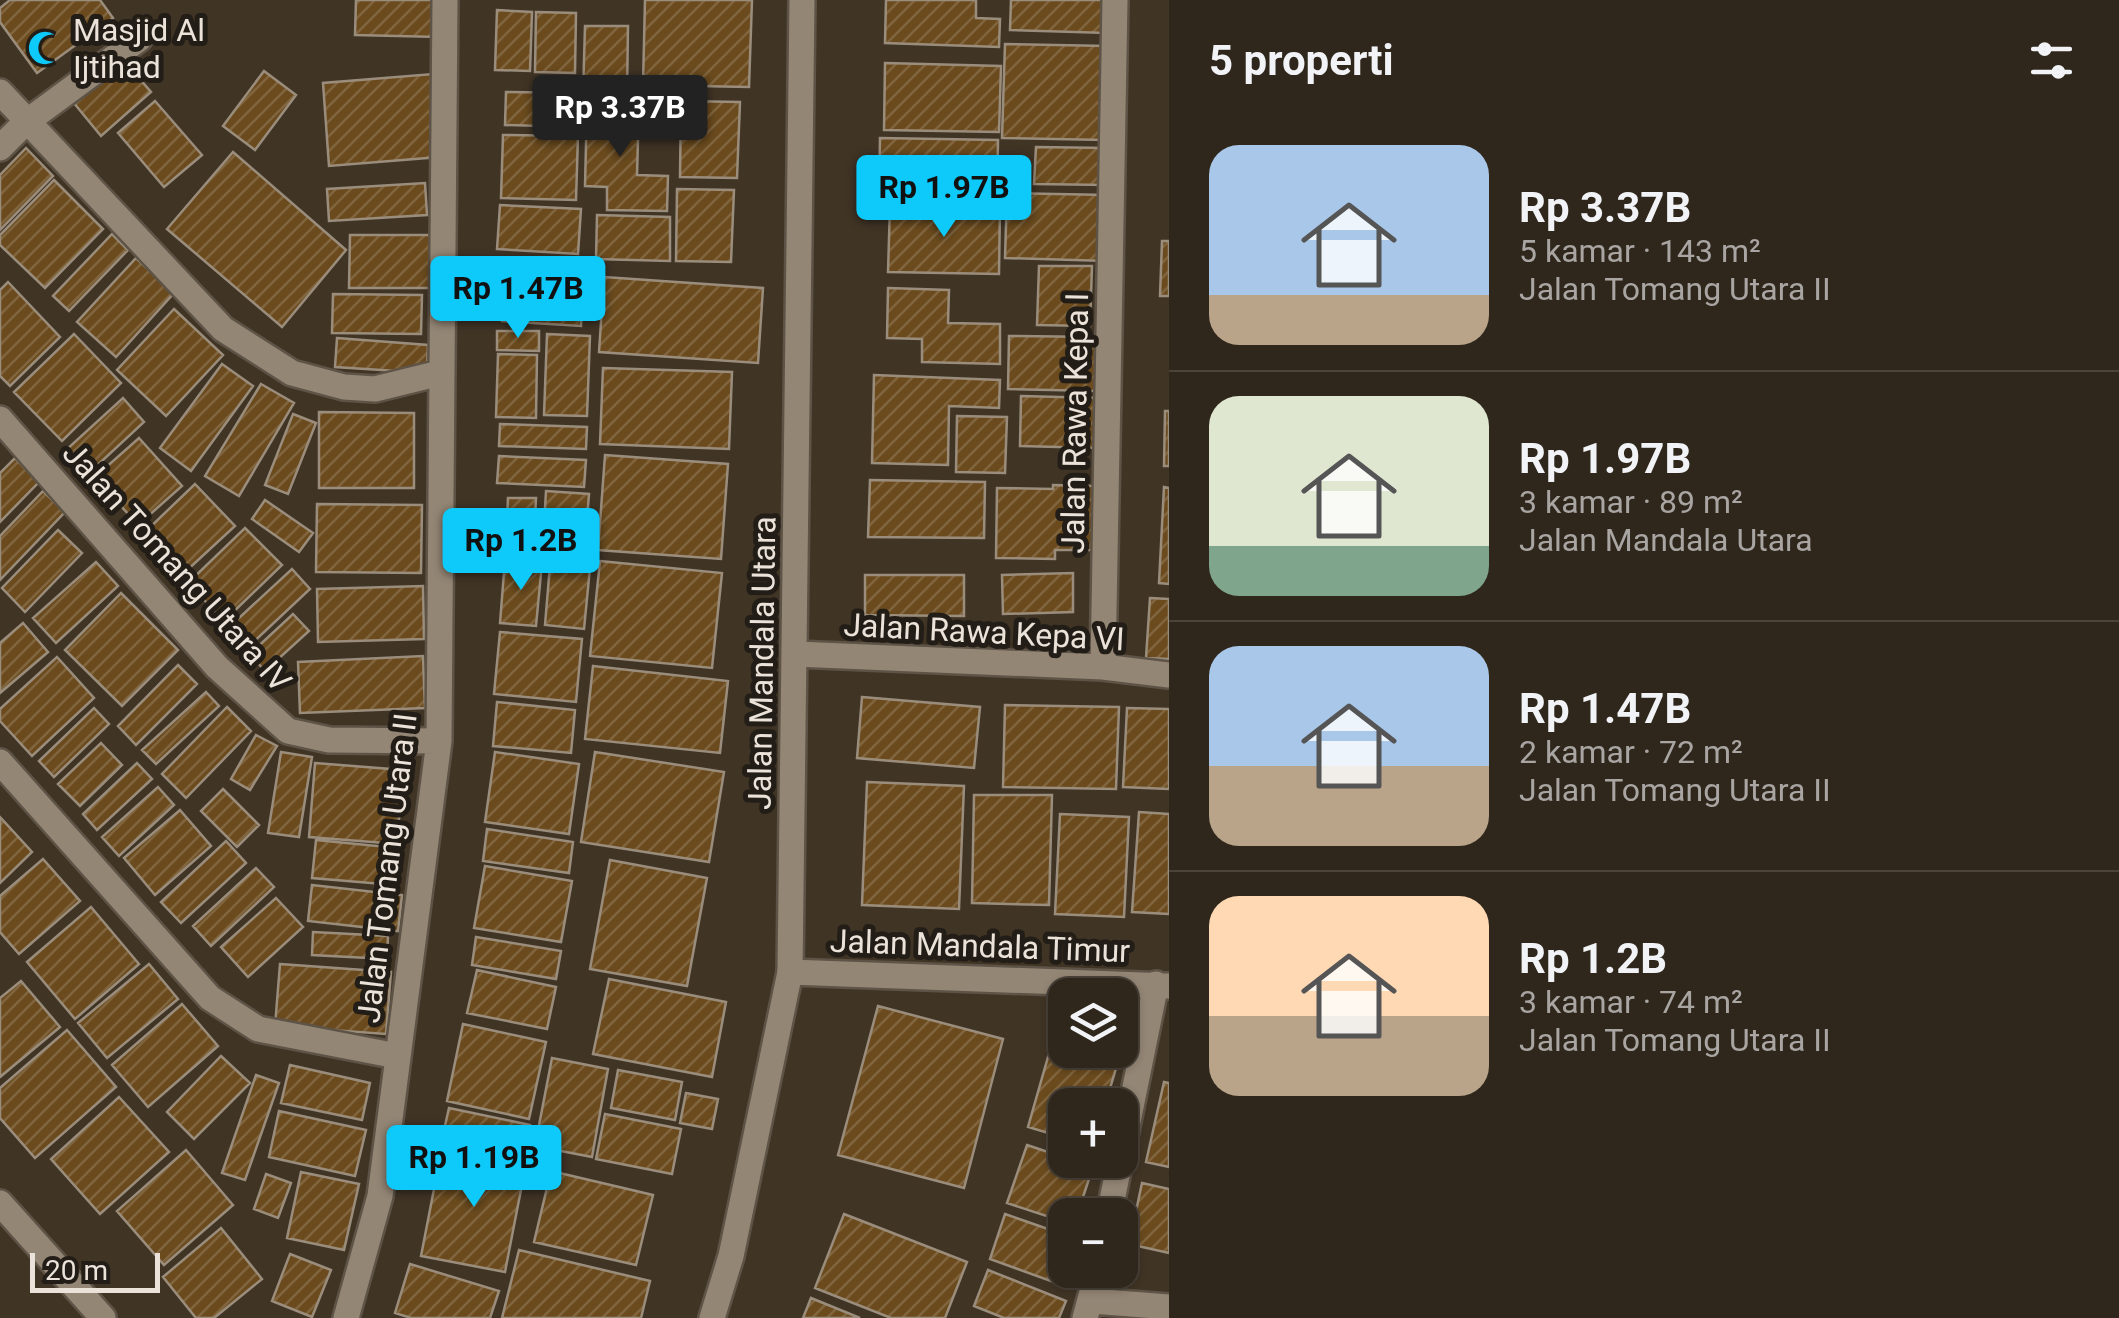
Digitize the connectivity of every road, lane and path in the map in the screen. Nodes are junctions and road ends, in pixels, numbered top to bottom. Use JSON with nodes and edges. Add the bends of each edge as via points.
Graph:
{"nodes":[{"id":1,"x":444,"y":0,"type":"edge"},
{"id":2,"x":802,"y":0,"type":"edge"},
{"id":3,"x":1114,"y":0,"type":"edge"},
{"id":4,"x":139,"y":39,"type":"dead end"},
{"id":5,"x":0,"y":92,"type":"edge"},
{"id":6,"x":26,"y":123,"type":"junction"},
{"id":7,"x":0,"y":148,"type":"edge"},
{"id":8,"x":440,"y":373,"type":"junction"},
{"id":9,"x":0,"y":420,"type":"edge"},
{"id":10,"x":796,"y":654,"type":"junction"},
{"id":11,"x":1103,"y":667,"type":"junction"},
{"id":12,"x":1169,"y":675,"type":"edge"},
{"id":13,"x":439,"y":741,"type":"junction"},
{"id":14,"x":0,"y":762,"type":"edge"},
{"id":15,"x":790,"y":972,"type":"junction"},
{"id":16,"x":1162,"y":985,"type":"edge"},
{"id":17,"x":397,"y":1056,"type":"junction"},
{"id":18,"x":1113,"y":1198,"type":"edge"},
{"id":19,"x":0,"y":1203,"type":"edge"},
{"id":20,"x":1169,"y":1307,"type":"edge"},
{"id":21,"x":1088,"y":1309,"type":"edge"},
{"id":22,"x":103,"y":1318,"type":"edge"},
{"id":23,"x":346,"y":1318,"type":"edge"},
{"id":24,"x":712,"y":1318,"type":"edge"}],
"edges":[{"from":1,"to":8,"type":"street","name":"Jalan Tomang Utara II"},
{"from":2,"to":10,"type":"street","name":"Jalan Mandala Utara"},
{"from":3,"to":11,"type":"street","name":"Jalan Rawa Kepa I"},
{"from":4,"to":6,"type":"street"},
{"from":5,"to":6,"type":"street"},
{"from":6,"to":7,"type":"street"},
{"from":6,"to":8,"type":"street","via":[[224,329],[292,373],[375,390]]},
{"from":8,"to":13,"type":"street","name":"Jalan Tomang Utara II"},
{"from":9,"to":13,"type":"street","name":"Jalan Tomang Utara IV","via":[[217,667],[288,732],[330,740]]},
{"from":10,"to":11,"type":"street","name":"Jalan Rawa Kepa VI"},
{"from":10,"to":15,"type":"street","name":"Jalan Mandala Utara"},
{"from":11,"to":12,"type":"street","name":"Jalan Rawa Kepa VI"},
{"from":13,"to":17,"type":"street","name":"Jalan Tomang Utara II"},
{"from":14,"to":17,"type":"street","via":[[210,998],[258,1029]]},
{"from":15,"to":16,"type":"street","name":"Jalan Mandala Timur"},
{"from":15,"to":24,"type":"street","name":"Jalan Mandala Utara"},
{"from":16,"to":18,"type":"street"},
{"from":17,"to":23,"type":"street","name":"Jalan Tomang Utara II","via":[[380,1196]]},
{"from":19,"to":22,"type":"street"},
{"from":20,"to":21,"type":"street"}]}
